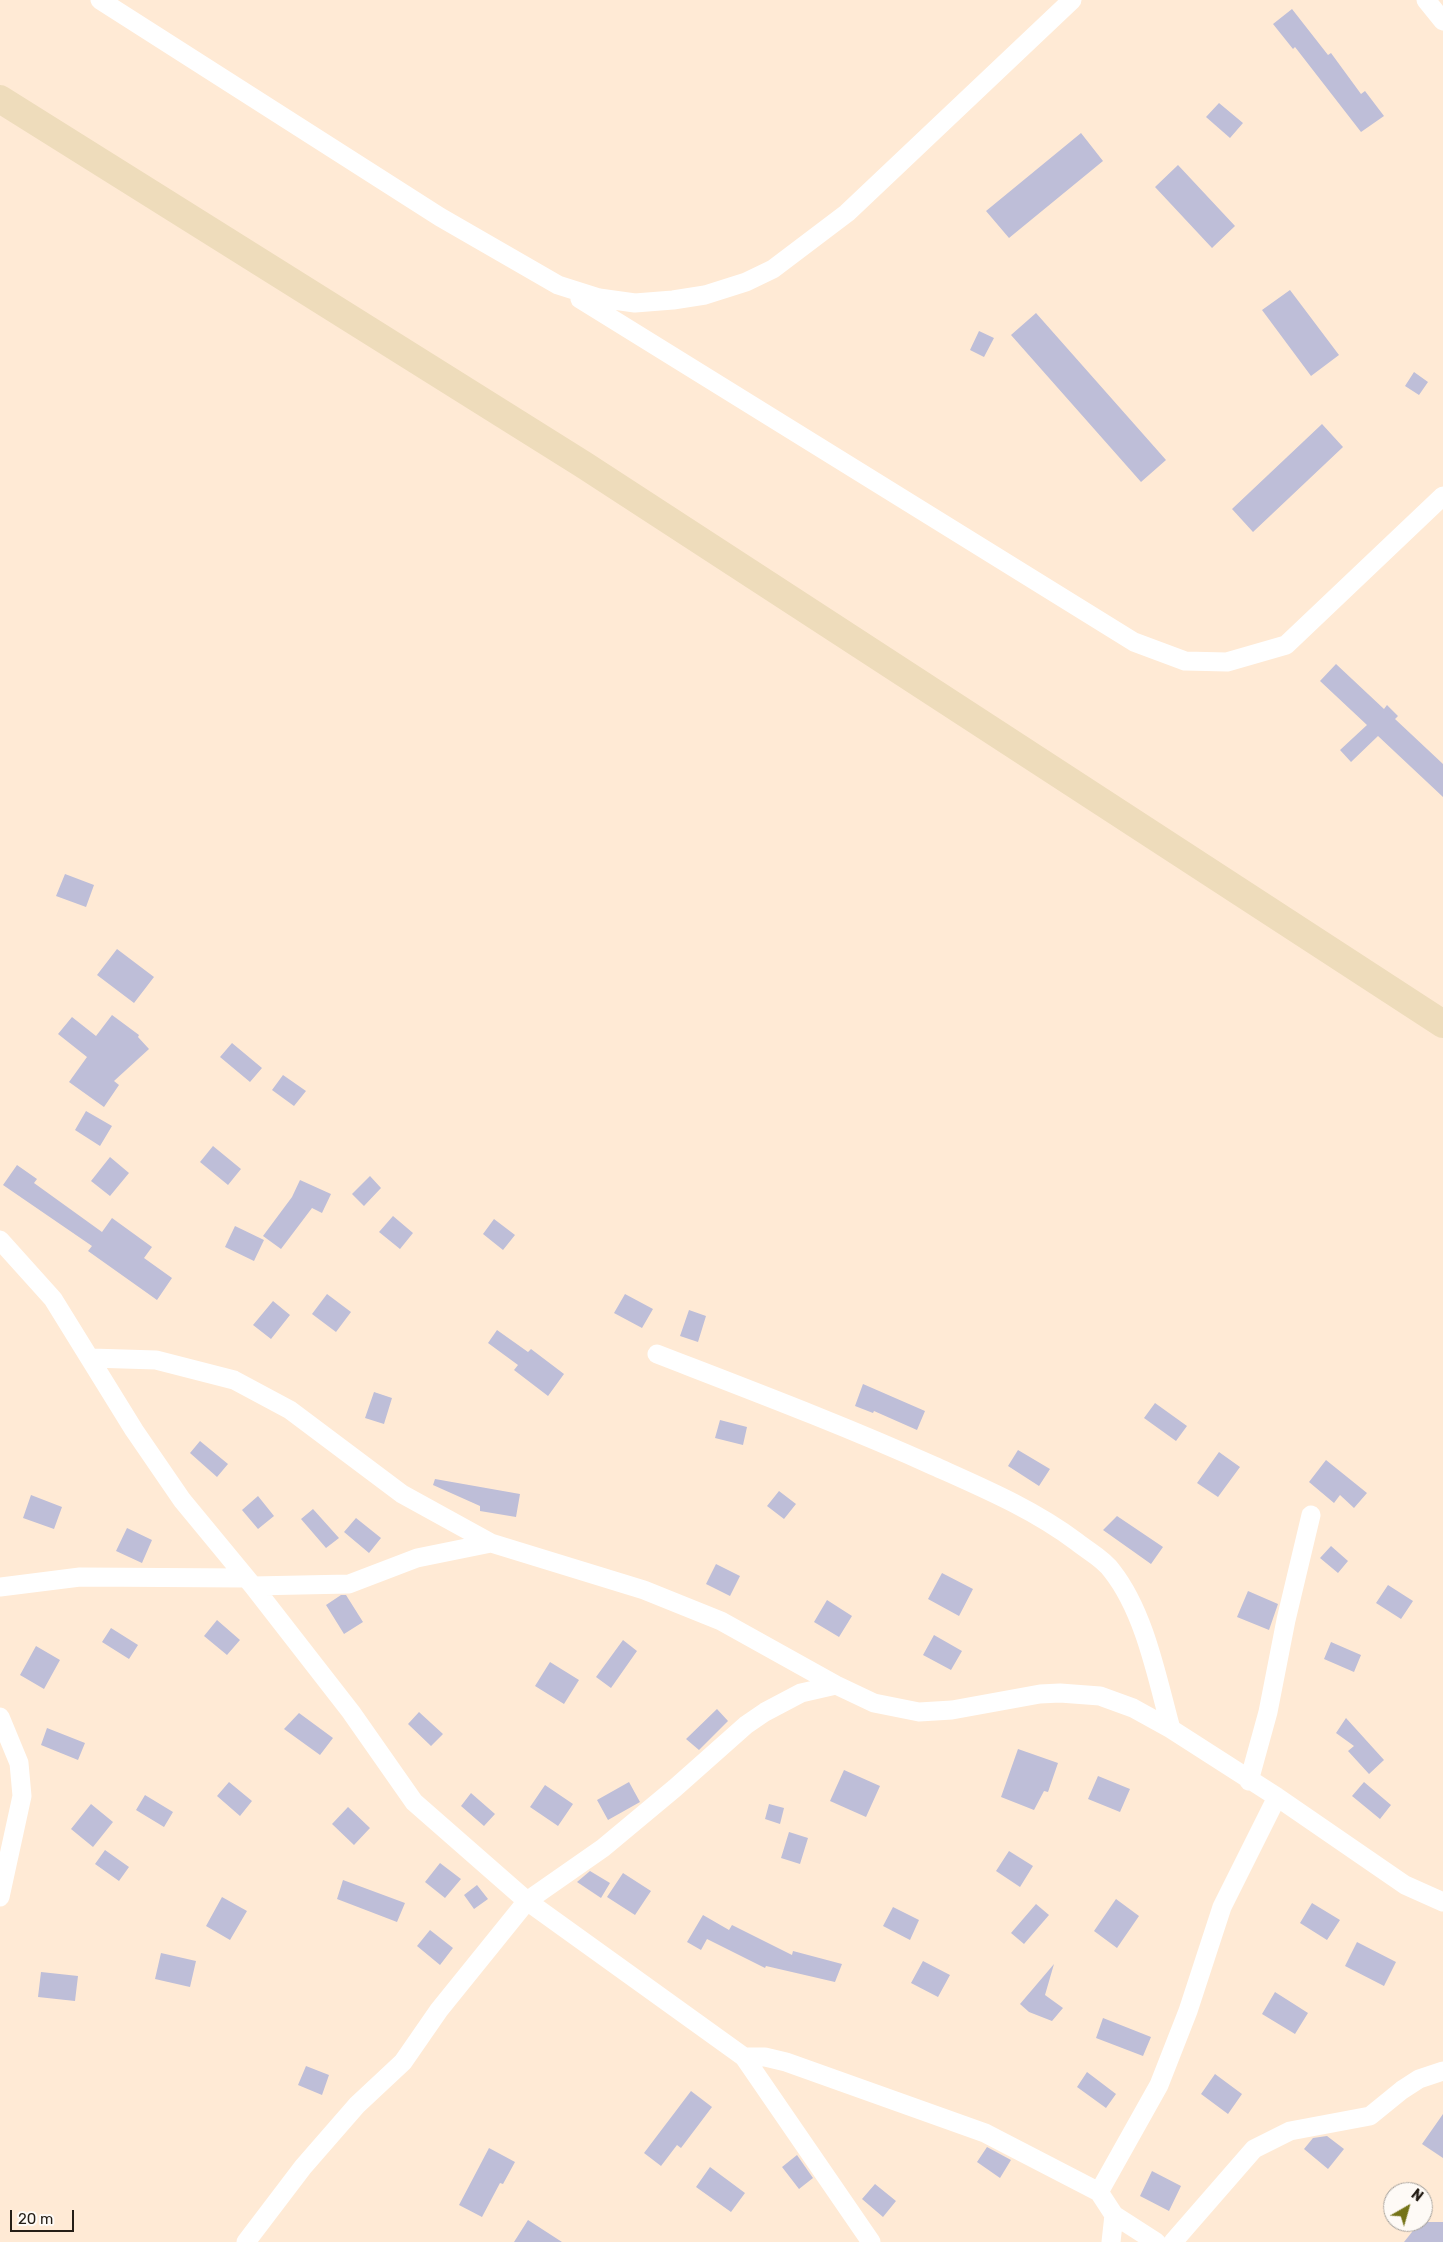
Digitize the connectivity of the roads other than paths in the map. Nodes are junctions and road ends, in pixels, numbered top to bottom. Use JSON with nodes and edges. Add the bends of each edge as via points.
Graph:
{"nodes":[{"id":1,"x":100,"y":0,"type":"edge"},
{"id":2,"x":1072,"y":0,"type":"edge"},
{"id":3,"x":1426,"y":0,"type":"edge"},
{"id":4,"x":1443,"y":21,"type":"edge"},
{"id":5,"x":0,"y":99,"type":"edge"},
{"id":6,"x":558,"y":285,"type":"junction"},
{"id":7,"x":1443,"y":496,"type":"edge"},
{"id":8,"x":1443,"y":1024,"type":"edge"},
{"id":9,"x":0,"y":1240,"type":"edge"},
{"id":10,"x":657,"y":1354,"type":"dead end"},
{"id":11,"x":91,"y":1358,"type":"junction"},
{"id":12,"x":1311,"y":1515,"type":"dead end"},
{"id":13,"x":491,"y":1543,"type":"junction"},
{"id":14,"x":249,"y":1582,"type":"junction"},
{"id":15,"x":0,"y":1587,"type":"edge"},
{"id":16,"x":836,"y":1686,"type":"junction"},
{"id":17,"x":0,"y":1717,"type":"edge"},
{"id":18,"x":1171,"y":1729,"type":"junction"},
{"id":19,"x":1249,"y":1781,"type":"junction"},
{"id":20,"x":1277,"y":1797,"type":"junction"},
{"id":21,"x":0,"y":1897,"type":"edge"},
{"id":22,"x":527,"y":1901,"type":"junction"},
{"id":23,"x":1443,"y":1902,"type":"edge"},
{"id":24,"x":744,"y":2057,"type":"junction"},
{"id":25,"x":1443,"y":2071,"type":"edge"},
{"id":26,"x":1099,"y":2192,"type":"junction"},
{"id":27,"x":1114,"y":2215,"type":"junction"},
{"id":28,"x":246,"y":2242,"type":"edge"},
{"id":29,"x":872,"y":2242,"type":"edge"},
{"id":30,"x":1111,"y":2242,"type":"edge"},
{"id":31,"x":1156,"y":2242,"type":"edge"},
{"id":32,"x":1173,"y":2242,"type":"edge"}],
"edges":[{"from":1,"to":6,"type":"street","via":[[440,218]]},
{"from":2,"to":6,"type":"street","via":[[847,213],[773,270],[705,295],[635,303],[599,298]]},
{"from":3,"to":4,"type":"street"},
{"from":5,"to":8,"type":"street","via":[[584,465]]},
{"from":6,"to":7,"type":"street","via":[[1134,642],[1185,661],[1227,662],[1286,645]]},
{"from":9,"to":11,"type":"street","via":[[53,1299]]},
{"from":10,"to":18,"type":"street","via":[[860,1433],[993,1493],[1070,1537],[1111,1568],[1126,1590],[1156,1674]]},
{"from":11,"to":13,"type":"street","via":[[156,1360],[234,1380],[290,1410],[402,1494]]},
{"from":11,"to":14,"type":"street","via":[[134,1430],[182,1500]]},
{"from":12,"to":19,"type":"street","via":[[1268,1712]]},
{"from":13,"to":14,"type":"street","via":[[417,1558],[349,1584]]},
{"from":13,"to":16,"type":"street","via":[[644,1590],[720,1621]]},
{"from":14,"to":15,"type":"street","via":[[80,1577]]},
{"from":14,"to":22,"type":"street","via":[[351,1712],[414,1802]]},
{"from":16,"to":18,"type":"street","via":[[874,1703],[919,1712],[952,1710],[1040,1694],[1087,1694],[1133,1708]]},
{"from":16,"to":22,"type":"street","via":[[801,1693],[758,1716],[603,1848]]},
{"from":17,"to":21,"type":"street","via":[[19,1763],[22,1796]]},
{"from":18,"to":19,"type":"street"},
{"from":19,"to":20,"type":"street"},
{"from":20,"to":23,"type":"street","via":[[1405,1885]]},
{"from":20,"to":26,"type":"street","via":[[1222,1907],[1188,2011],[1159,2085]]},
{"from":22,"to":24,"type":"street"},
{"from":22,"to":28,"type":"street","via":[[439,2010],[403,2062],[357,2105],[303,2167]]},
{"from":24,"to":26,"type":"street","via":[[786,2062],[985,2133]]},
{"from":24,"to":29,"type":"street"},
{"from":25,"to":32,"type":"street","via":[[1419,2079],[1370,2116],[1290,2131],[1254,2148]]},
{"from":26,"to":27,"type":"street"},
{"from":27,"to":30,"type":"street"},
{"from":27,"to":31,"type":"street"}]}
